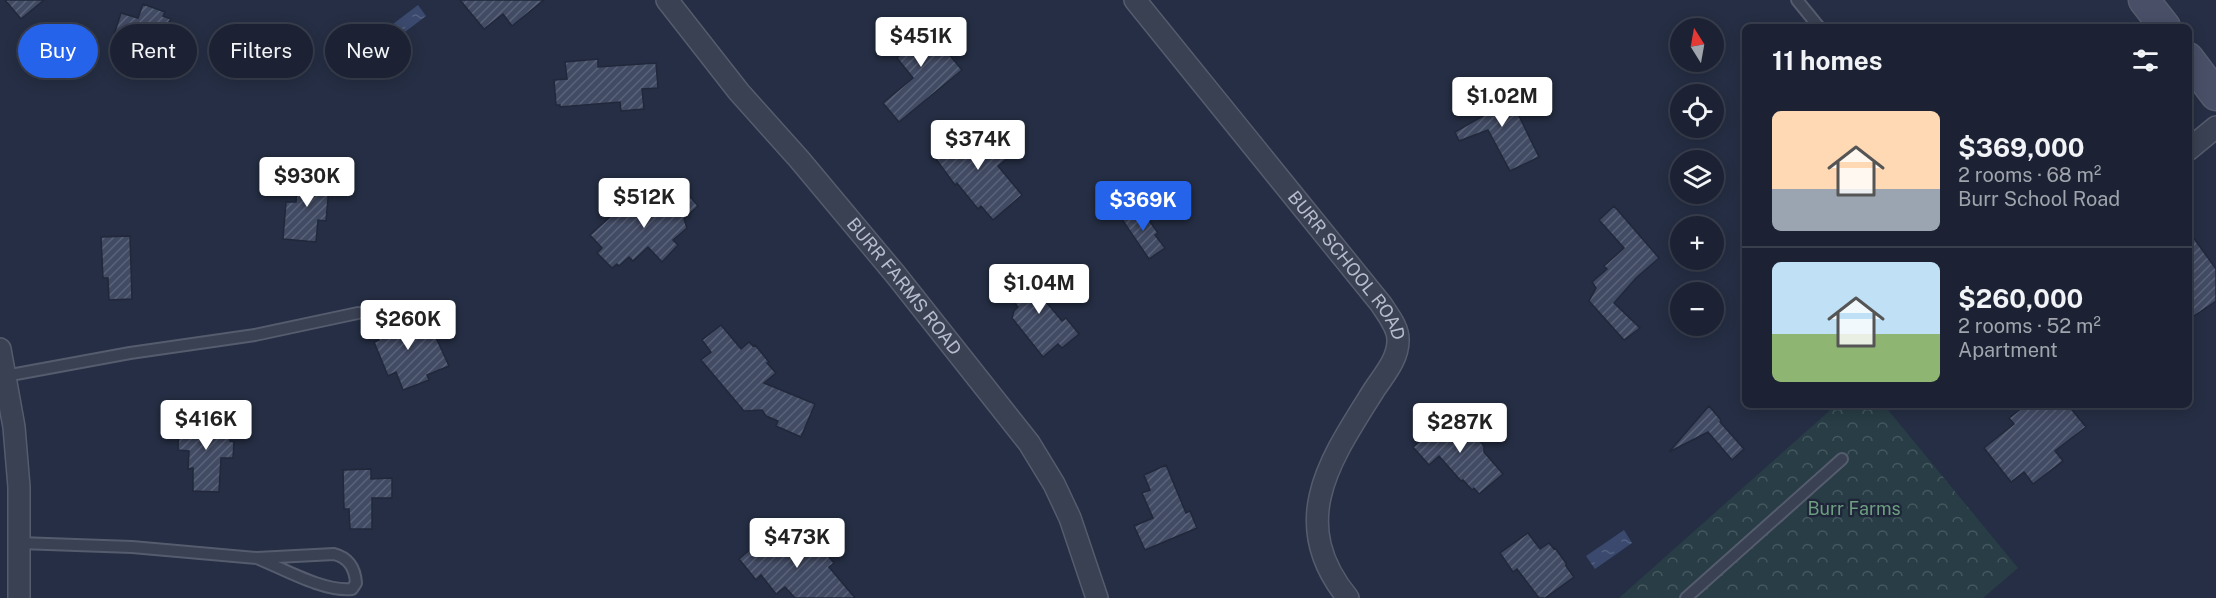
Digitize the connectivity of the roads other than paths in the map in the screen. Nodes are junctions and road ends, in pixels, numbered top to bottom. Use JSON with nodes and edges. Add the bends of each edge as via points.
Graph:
{"nodes":[{"id":1,"x":667,"y":0,"type":"edge"},
{"id":2,"x":1135,"y":0,"type":"edge"},
{"id":3,"x":1797,"y":0,"type":"edge"},
{"id":4,"x":2144,"y":0,"type":"edge"},
{"id":5,"x":1817,"y":24,"type":"edge"},
{"id":6,"x":2163,"y":24,"type":"edge"},
{"id":7,"x":2192,"y":63,"type":"edge"},
{"id":8,"x":2216,"y":95,"type":"edge"},
{"id":9,"x":2216,"y":128,"type":"edge"},
{"id":10,"x":2192,"y":147,"type":"edge"},
{"id":11,"x":358,"y":313,"type":"dead end"},
{"id":12,"x":0,"y":349,"type":"edge"},
{"id":13,"x":5,"y":376,"type":"junction"},
{"id":14,"x":1842,"y":459,"type":"dead end"},
{"id":15,"x":20,"y":543,"type":"junction"},
{"id":16,"x":257,"y":558,"type":"junction"},
{"id":17,"x":19,"y":598,"type":"edge"},
{"id":18,"x":1097,"y":598,"type":"edge"},
{"id":19,"x":1348,"y":598,"type":"edge"},
{"id":20,"x":1686,"y":598,"type":"edge"}],
"edges":[{"from":1,"to":18,"type":"street","name":"BURR FARMS ROAD","via":[[739,92],[896,275],[1029,443],[1070,518]]},
{"from":2,"to":19,"type":"street","name":"BURR SCHOOL ROAD","via":[[1381,304],[1397,330],[1396,356],[1344,437],[1317,504],[1318,537],[1328,565]]},
{"from":3,"to":5,"type":"lane"},
{"from":4,"to":6,"type":"street"},
{"from":7,"to":8,"type":"street"},
{"from":9,"to":10,"type":"street"},
{"from":11,"to":13,"type":"lane","via":[[255,335]]},
{"from":12,"to":13,"type":"street"},
{"from":13,"to":15,"type":"street","via":[[16,447]]},
{"from":14,"to":20,"type":"lane"},
{"from":15,"to":16,"type":"lane","via":[[132,547]]},
{"from":15,"to":17,"type":"street"},
{"from":16,"to":16,"type":"lane","via":[[334,554],[351,565],[356,583],[352,589],[344,590],[326,586]]}]}
